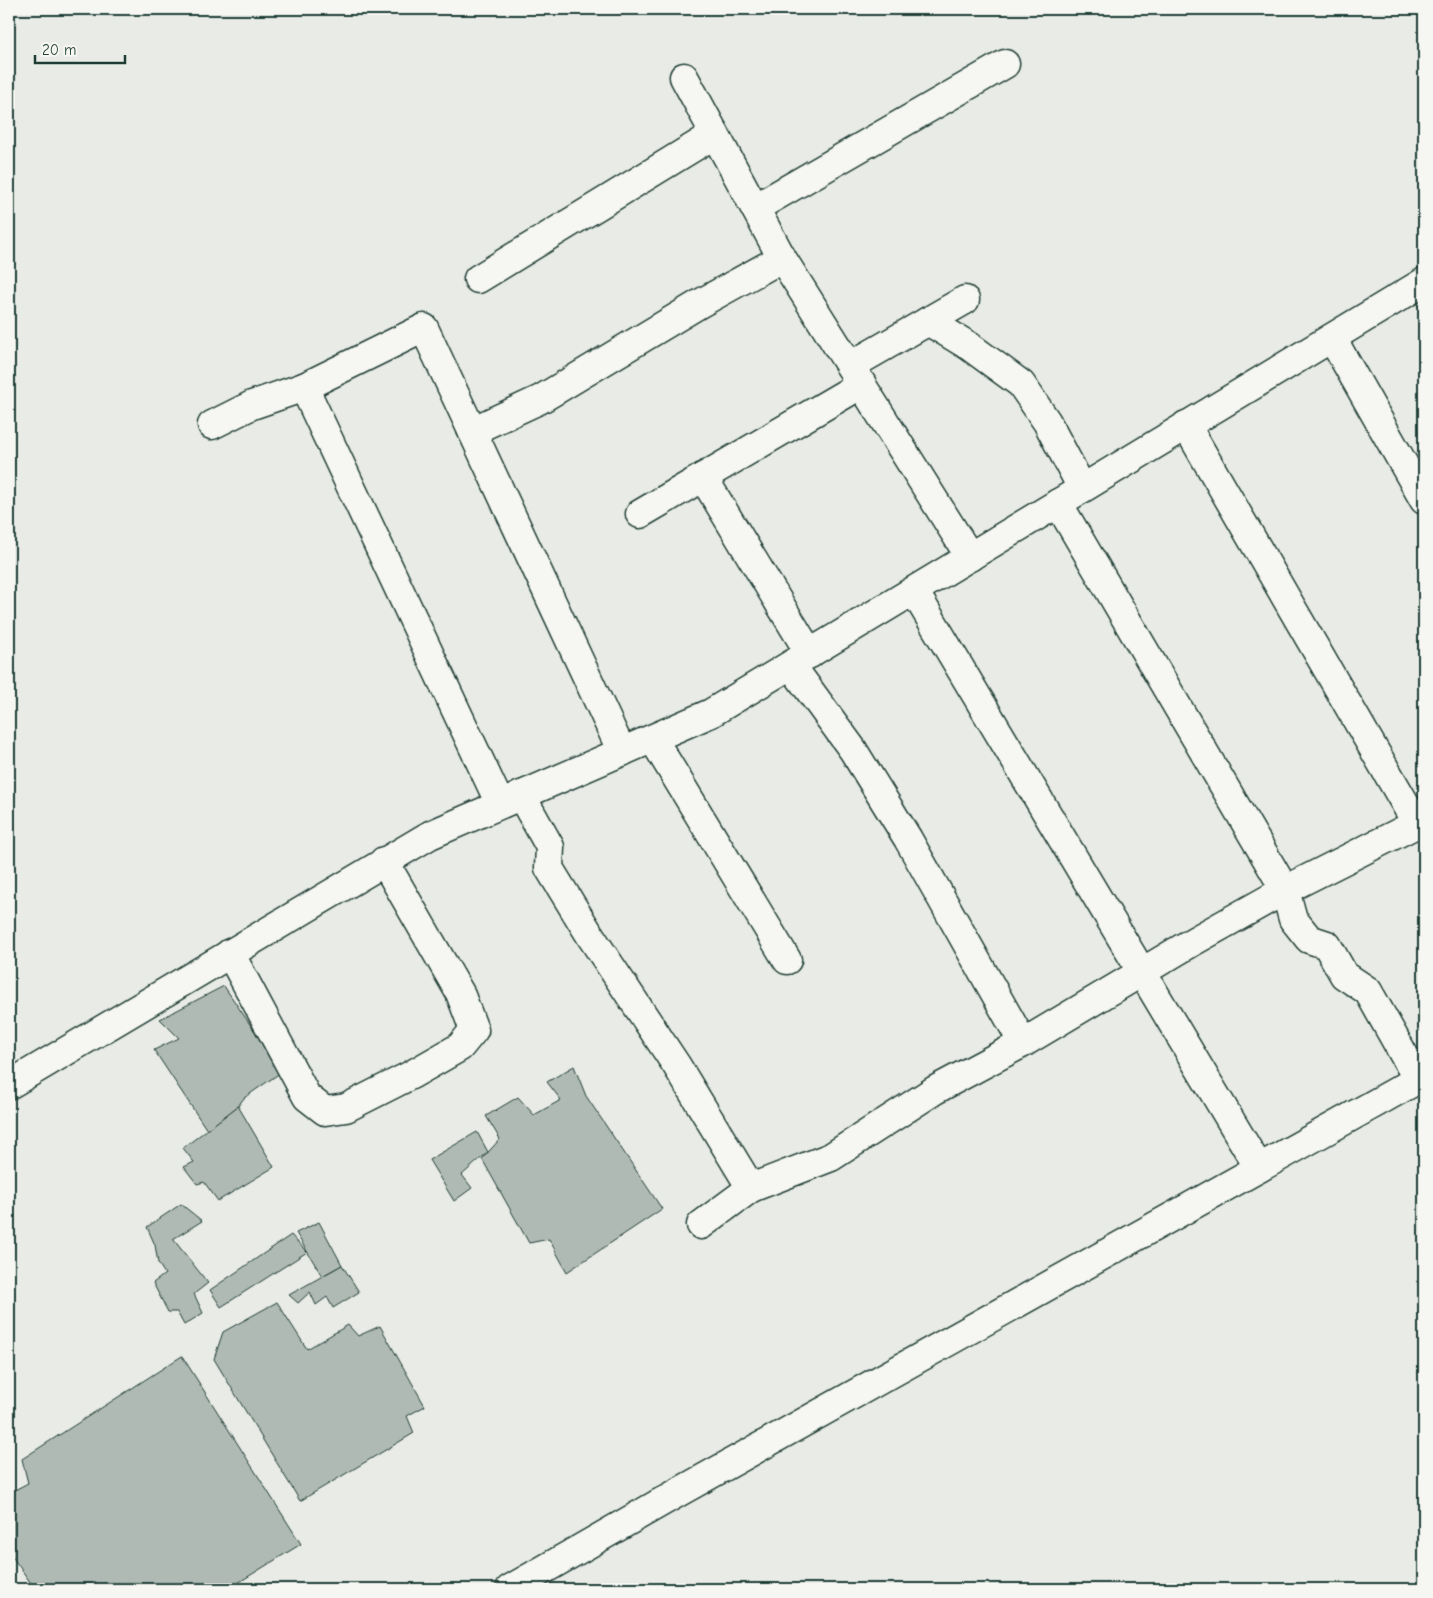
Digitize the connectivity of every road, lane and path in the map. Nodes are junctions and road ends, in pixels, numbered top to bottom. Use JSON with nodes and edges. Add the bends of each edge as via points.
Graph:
{"nodes":[{"id":1,"x":1005,"y":64,"type":"dead end"},
{"id":2,"x":684,"y":77,"type":"dead end"},
{"id":3,"x":715,"y":134,"type":"junction"},
{"id":4,"x":755,"y":208,"type":"junction"},
{"id":5,"x":782,"y":258,"type":"junction"},
{"id":6,"x":478,"y":279,"type":"dead end"},
{"id":7,"x":1424,"y":282,"type":"edge"},
{"id":8,"x":965,"y":300,"type":"dead end"},
{"id":9,"x":928,"y":322,"type":"junction"},
{"id":10,"x":1332,"y":338,"type":"junction"},
{"id":11,"x":856,"y":375,"type":"junction"},
{"id":12,"x":304,"y":387,"type":"junction"},
{"id":13,"x":212,"y":425,"type":"dead end"},
{"id":14,"x":1186,"y":425,"type":"junction"},
{"id":15,"x":472,"y":431,"type":"junction"},
{"id":16,"x":703,"y":477,"type":"junction"},
{"id":17,"x":1082,"y":488,"type":"junction"},
{"id":18,"x":1424,"y":500,"type":"edge"},
{"id":19,"x":1058,"y":503,"type":"junction"},
{"id":20,"x":640,"y":514,"type":"dead end"},
{"id":21,"x":970,"y":557,"type":"junction"},
{"id":22,"x":914,"y":591,"type":"junction"},
{"id":23,"x":801,"y":659,"type":"junction"},
{"id":24,"x":653,"y":739,"type":"junction"},
{"id":25,"x":622,"y":752,"type":"junction"},
{"id":26,"x":510,"y":800,"type":"junction"},
{"id":27,"x":1420,"y":822,"type":"edge"},
{"id":28,"x":384,"y":861,"type":"junction"},
{"id":29,"x":1285,"y":890,"type":"junction"},
{"id":30,"x":230,"y":953,"type":"junction"},
{"id":31,"x":787,"y":960,"type":"dead end"},
{"id":32,"x":1142,"y":973,"type":"junction"},
{"id":33,"x":1023,"y":1043,"type":"junction"},
{"id":34,"x":1421,"y":1078,"type":"edge"},
{"id":35,"x":9,"y":1085,"type":"edge"},
{"id":36,"x":1259,"y":1168,"type":"junction"},
{"id":37,"x":751,"y":1188,"type":"junction"},
{"id":38,"x":701,"y":1225,"type":"dead end"},
{"id":39,"x":510,"y":1589,"type":"edge"}],
"edges":[{"from":1,"to":4,"type":"street"},
{"from":2,"to":3,"type":"street"},
{"from":3,"to":4,"type":"street"},
{"from":3,"to":6,"type":"street"},
{"from":4,"to":5,"type":"street"},
{"from":5,"to":11,"type":"street"},
{"from":5,"to":15,"type":"street","via":[[541,399]]},
{"from":7,"to":10,"type":"street"},
{"from":8,"to":9,"type":"street"},
{"from":9,"to":11,"type":"street"},
{"from":9,"to":17,"type":"street","via":[[969,346],[1021,384],[1048,422]]},
{"from":10,"to":14,"type":"street"},
{"from":10,"to":18,"type":"street"},
{"from":11,"to":16,"type":"street"},
{"from":11,"to":21,"type":"street"},
{"from":12,"to":13,"type":"street","via":[[252,404]]},
{"from":12,"to":15,"type":"street","via":[[424,328]]},
{"from":12,"to":26,"type":"street"},
{"from":14,"to":17,"type":"street"},
{"from":14,"to":27,"type":"street"},
{"from":15,"to":25,"type":"street"},
{"from":16,"to":20,"type":"street"},
{"from":16,"to":23,"type":"street"},
{"from":17,"to":19,"type":"street"},
{"from":19,"to":21,"type":"street"},
{"from":19,"to":29,"type":"street"},
{"from":21,"to":22,"type":"street"},
{"from":22,"to":23,"type":"street"},
{"from":22,"to":32,"type":"street"},
{"from":23,"to":24,"type":"street","via":[[711,714]]},
{"from":23,"to":33,"type":"street","via":[[908,839]]},
{"from":24,"to":25,"type":"street"},
{"from":24,"to":31,"type":"street"},
{"from":25,"to":26,"type":"street"},
{"from":26,"to":28,"type":"street","via":[[430,835]]},
{"from":26,"to":37,"type":"street","via":[[550,847],[549,868],[677,1066]]},
{"from":27,"to":29,"type":"street"},
{"from":28,"to":30,"type":"street"},
{"from":28,"to":30,"type":"street","via":[[460,993],[474,1030],[460,1047],[346,1108],[325,1111],[307,1097]]},
{"from":29,"to":32,"type":"street"},
{"from":29,"to":34,"type":"street","via":[[1293,919],[1309,939],[1327,945],[1344,975],[1368,991]]},
{"from":30,"to":35,"type":"street"},
{"from":32,"to":33,"type":"street"},
{"from":32,"to":36,"type":"street"},
{"from":33,"to":37,"type":"street","via":[[935,1090],[831,1158]]},
{"from":34,"to":36,"type":"street"},
{"from":36,"to":39,"type":"street"},
{"from":37,"to":38,"type":"street"}]}
